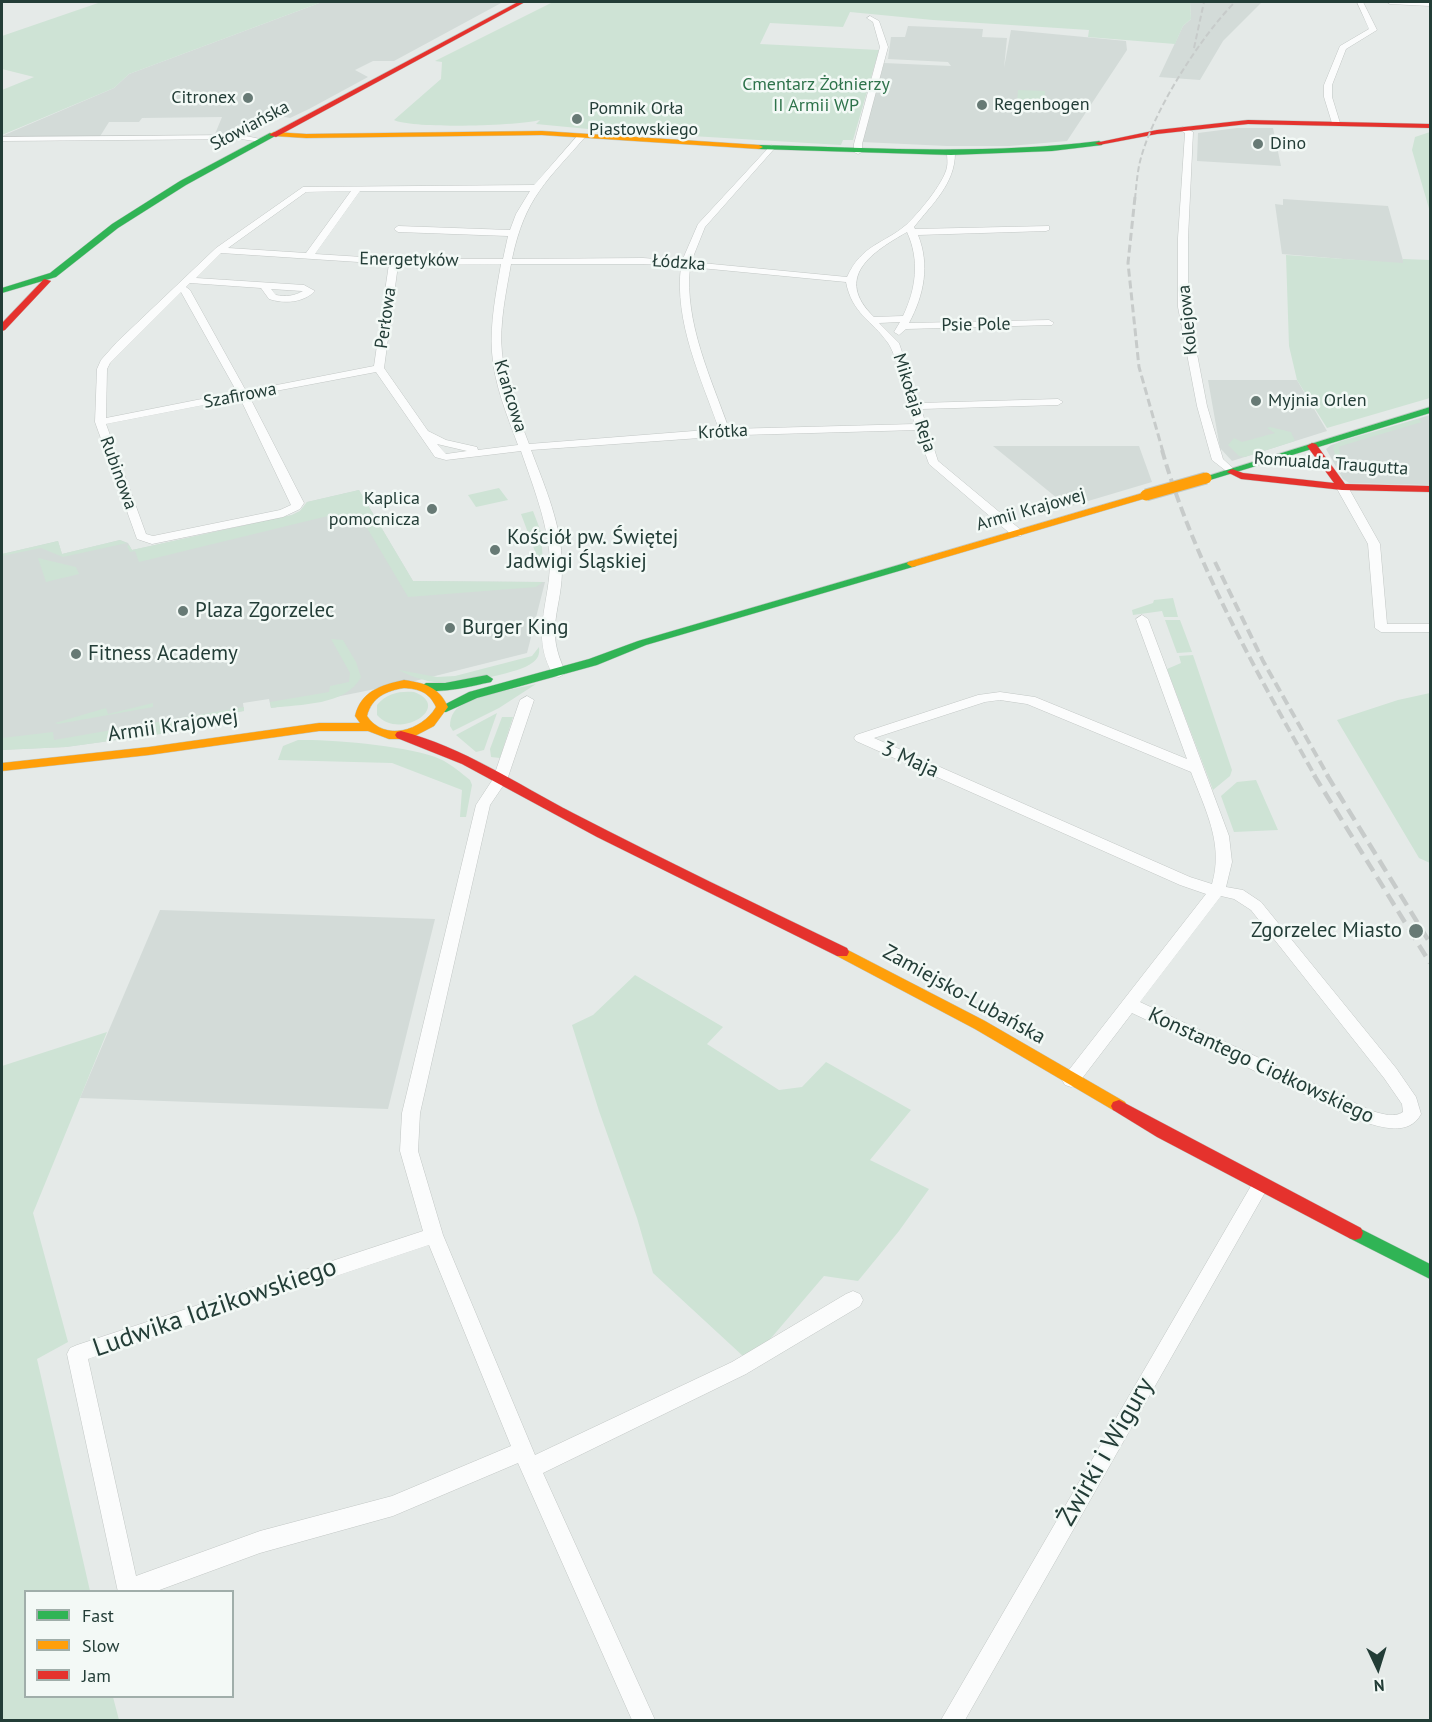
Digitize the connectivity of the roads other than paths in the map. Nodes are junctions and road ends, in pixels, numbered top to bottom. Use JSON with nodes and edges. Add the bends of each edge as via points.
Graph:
{"nodes":[{"id":1,"x":522,"y":2,"type":"edge"},
{"id":2,"x":1360,"y":2,"type":"edge"},
{"id":3,"x":1390,"y":2,"type":"edge"},
{"id":4,"x":1431,"y":4,"type":"edge"},
{"id":5,"x":870,"y":18,"type":"dead end"},
{"id":6,"x":1336,"y":123,"type":"junction"},
{"id":7,"x":1431,"y":126,"type":"edge"},
{"id":8,"x":1183,"y":129,"type":"junction"},
{"id":9,"x":582,"y":136,"type":"junction"},
{"id":10,"x":267,"y":137,"type":"junction"},
{"id":11,"x":2,"y":139,"type":"edge"},
{"id":12,"x":771,"y":147,"type":"junction"},
{"id":13,"x":858,"y":152,"type":"junction"},
{"id":14,"x":951,"y":153,"type":"junction"},
{"id":15,"x":358,"y":188,"type":"junction"},
{"id":16,"x":536,"y":188,"type":"junction"},
{"id":17,"x":1046,"y":228,"type":"dead end"},
{"id":18,"x":398,"y":229,"type":"dead end"},
{"id":19,"x":911,"y":229,"type":"junction"},
{"id":20,"x":513,"y":233,"type":"junction"},
{"id":21,"x":219,"y":250,"type":"junction"},
{"id":22,"x":309,"y":256,"type":"junction"},
{"id":23,"x":508,"y":260,"type":"junction"},
{"id":24,"x":394,"y":262,"type":"junction"},
{"id":25,"x":686,"y":264,"type":"junction"},
{"id":26,"x":53,"y":275,"type":"junction"},
{"id":27,"x":850,"y":280,"type":"junction"},
{"id":28,"x":184,"y":284,"type":"junction"},
{"id":29,"x":265,"y":285,"type":"dead end"},
{"id":30,"x":6,"y":289,"type":"edge"},
{"id":31,"x":872,"y":321,"type":"junction"},
{"id":32,"x":904,"y":323,"type":"junction"},
{"id":33,"x":1049,"y":323,"type":"dead end"},
{"id":34,"x":2,"y":328,"type":"edge"},
{"id":35,"x":894,"y":343,"type":"junction"},
{"id":36,"x":379,"y":368,"type":"junction"},
{"id":37,"x":244,"y":396,"type":"junction"},
{"id":38,"x":1058,"y":402,"type":"dead end"},
{"id":39,"x":915,"y":406,"type":"junction"},
{"id":40,"x":1431,"y":410,"type":"edge"},
{"id":41,"x":100,"y":422,"type":"junction"},
{"id":42,"x":921,"y":427,"type":"junction"},
{"id":43,"x":725,"y":432,"type":"junction"},
{"id":44,"x":1312,"y":446,"type":"junction"},
{"id":45,"x":527,"y":448,"type":"junction"},
{"id":46,"x":1230,"y":471,"type":"junction"},
{"id":47,"x":1342,"y":487,"type":"junction"},
{"id":48,"x":1431,"y":489,"type":"edge"},
{"id":49,"x":1017,"y":533,"type":"junction"},
{"id":50,"x":1142,"y":619,"type":"dead end"},
{"id":51,"x":1431,"y":628,"type":"edge"},
{"id":52,"x":556,"y":668,"type":"junction"},
{"id":53,"x":426,"y":687,"type":"junction"},
{"id":54,"x":527,"y":700,"type":"dead end"},
{"id":55,"x":362,"y":706,"type":"junction"},
{"id":56,"x":442,"y":717,"type":"junction"},
{"id":57,"x":369,"y":727,"type":"junction"},
{"id":58,"x":291,"y":730,"type":"junction"},
{"id":59,"x":401,"y":735,"type":"junction"},
{"id":60,"x":455,"y":741,"type":"dead end"},
{"id":61,"x":61,"y":762,"type":"junction"},
{"id":62,"x":473,"y":762,"type":"junction"},
{"id":63,"x":2,"y":766,"type":"edge"},
{"id":64,"x":1195,"y":768,"type":"junction"},
{"id":65,"x":2,"y":773,"type":"edge"},
{"id":66,"x":500,"y":780,"type":"junction"},
{"id":67,"x":1218,"y":889,"type":"junction"},
{"id":68,"x":1128,"y":1004,"type":"junction"},
{"id":69,"x":1071,"y":1080,"type":"junction"},
{"id":70,"x":1261,"y":1184,"type":"junction"},
{"id":71,"x":434,"y":1235,"type":"junction"},
{"id":72,"x":1431,"y":1272,"type":"edge"},
{"id":73,"x":853,"y":1300,"type":"dead end"},
{"id":74,"x":527,"y":1459,"type":"junction"},
{"id":75,"x":644,"y":1720,"type":"edge"},
{"id":76,"x":952,"y":1720,"type":"edge"}],
"edges":[{"from":1,"to":10,"type":"street","name":"Słowiańska"},
{"from":2,"to":6,"type":"street","via":[[1373,30],[1342,48],[1328,85]]},
{"from":3,"to":4,"type":"street"},
{"from":5,"to":13,"type":"street","via":[[876,21],[884,47]]},
{"from":6,"to":7,"type":"street"},
{"from":6,"to":8,"type":"street","via":[[1248,122]]},
{"from":8,"to":14,"type":"street","via":[[1062,148]]},
{"from":8,"to":46,"type":"street","name":"Kolejowa","via":[[1189,132],[1183,307],[1198,389],[1218,460]]},
{"from":9,"to":10,"type":"street","via":[[513,133]]},
{"from":9,"to":12,"type":"street"},
{"from":9,"to":16,"type":"street","name":"Krańcowa"},
{"from":10,"to":11,"type":"street"},
{"from":10,"to":26,"type":"street","name":"Słowiańska","via":[[137,211]]},
{"from":12,"to":13,"type":"street"},
{"from":12,"to":25,"type":"street","via":[[710,213],[693,240]]},
{"from":13,"to":14,"type":"street"},
{"from":14,"to":19,"type":"street","via":[[951,168],[943,186]]},
{"from":15,"to":16,"type":"street"},
{"from":15,"to":21,"type":"street","via":[[303,190]]},
{"from":15,"to":22,"type":"street"},
{"from":16,"to":20,"type":"street","name":"Krańcowa"},
{"from":17,"to":19,"type":"street"},
{"from":18,"to":20,"type":"street","name":"Energetyków"},
{"from":19,"to":27,"type":"street","via":[[875,247]]},
{"from":19,"to":32,"type":"street","name":"Mikołaja Reja","via":[[919,263],[919,287]]},
{"from":20,"to":23,"type":"street","name":"Krańcowa"},
{"from":21,"to":22,"type":"street","name":"Energetyków"},
{"from":21,"to":28,"type":"street","name":"Rubinowa"},
{"from":22,"to":24,"type":"street","name":"Energetyków"},
{"from":23,"to":24,"type":"street","name":"Energetyków"},
{"from":23,"to":25,"type":"street","name":"Łódzka"},
{"from":23,"to":45,"type":"street","name":"Krańcowa","via":[[497,351],[507,399]]},
{"from":24,"to":36,"type":"street","name":"Perłowa"},
{"from":25,"to":27,"type":"street","name":"Łódzka"},
{"from":25,"to":43,"type":"street","via":[[685,296],[690,323]]},
{"from":26,"to":30,"type":"street","name":"Słowiańska"},
{"from":26,"to":34,"type":"street"},
{"from":27,"to":31,"type":"street","name":"Mikołaja Reja","via":[[853,295]]},
{"from":28,"to":29,"type":"street"},
{"from":28,"to":37,"type":"street"},
{"from":28,"to":41,"type":"street","name":"Rubinowa","via":[[105,362]]},
{"from":31,"to":32,"type":"street","name":"Psie Pole"},
{"from":31,"to":35,"type":"street","name":"Mikołaja Reja"},
{"from":32,"to":33,"type":"street","name":"Psie Pole"},
{"from":32,"to":35,"type":"street","name":"Mikołaja Reja"},
{"from":35,"to":39,"type":"street","name":"Mikołaja Reja"},
{"from":36,"to":37,"type":"street","name":"Szafirowa"},
{"from":36,"to":45,"type":"street","name":"Perłowa","via":[[439,455]]},
{"from":37,"to":41,"type":"street","name":"Szafirowa"},
{"from":37,"to":41,"type":"street","name":"Rubinowa","via":[[298,503],[296,507],[284,513],[152,540],[141,536]]},
{"from":38,"to":39,"type":"street"},
{"from":39,"to":42,"type":"street","name":"Mikołaja Reja"},
{"from":40,"to":44,"type":"street","name":"Armii Krajowej"},
{"from":42,"to":43,"type":"street","name":"Krótka"},
{"from":42,"to":49,"type":"street","name":"Mikołaja Reja","via":[[933,462]]},
{"from":43,"to":45,"type":"street","name":"Krótka"},
{"from":44,"to":46,"type":"street","name":"Armii Krajowej"},
{"from":44,"to":47,"type":"street"},
{"from":45,"to":52,"type":"street","name":"Krańcowa","via":[[556,554],[545,639]]},
{"from":46,"to":47,"type":"street","name":"Romualda Traugutta","via":[[1241,476]]},
{"from":46,"to":49,"type":"street","name":"Armii Krajowej","bridge":true},
{"from":47,"to":48,"type":"street","name":"Romualda Traugutta"},
{"from":47,"to":51,"type":"street","via":[[1374,544],[1381,628]]},
{"from":49,"to":52,"type":"street","name":"Armii Krajowej"},
{"from":50,"to":64,"type":"street","name":"Konstantego Ciołkowskiego"},
{"from":52,"to":53,"type":"street","name":"Armii Krajowej"},
{"from":52,"to":56,"type":"street","name":"Armii Krajowej","via":[[473,695]]},
{"from":53,"to":55,"type":"street","via":[[392,686],[371,695]]},
{"from":53,"to":56,"type":"street","via":[[442,701]]},
{"from":54,"to":66,"type":"street"},
{"from":55,"to":57,"type":"street","via":[[361,716]]},
{"from":55,"to":58,"type":"street","name":"Armii Krajowej"},
{"from":56,"to":59,"type":"street","via":[[422,730]]},
{"from":57,"to":58,"type":"street","name":"Armii Krajowej"},
{"from":57,"to":59,"type":"street"},
{"from":58,"to":61,"type":"street","name":"Armii Krajowej"},
{"from":59,"to":62,"type":"street","name":"Zamiejsko-Lubańska"},
{"from":60,"to":62,"type":"street","name":"Zamiejsko-Lubańska"},
{"from":61,"to":63,"type":"street","name":"Armii Krajowej"},
{"from":61,"to":65,"type":"street","name":"Armii Krajowej"},
{"from":62,"to":66,"type":"street","name":"Zamiejsko-Lubańska"},
{"from":64,"to":67,"type":"street","name":"Konstantego Ciołkowskiego","via":[[1226,856]]},
{"from":64,"to":67,"type":"street","name":"3 Maja","via":[[1030,700],[1014,697],[983,698],[861,738],[1185,881]]},
{"from":66,"to":69,"type":"street","name":"Zamiejsko-Lubańska","via":[[879,971]]},
{"from":66,"to":71,"type":"street","via":[[483,805],[411,1113],[409,1151]]},
{"from":67,"to":68,"type":"street","name":"Konstantego Ciołkowskiego"},
{"from":67,"to":68,"type":"street","name":"Konstantego Ciołkowskiego","via":[[1238,894],[1256,906],[1390,1073],[1410,1102],[1412,1114],[1398,1123],[1367,1116]]},
{"from":68,"to":69,"type":"street","name":"Konstantego Ciołkowskiego"},
{"from":69,"to":70,"type":"street","name":"Zamiejsko-Lubańska"},
{"from":70,"to":72,"type":"street","name":"Zamiejsko-Lubańska"},
{"from":70,"to":76,"type":"street","name":"Żwirki i Wigury"},
{"from":71,"to":74,"type":"street"},
{"from":71,"to":74,"type":"street","name":"Ludwika Idzikowskiego","via":[[77,1354],[128,1590],[260,1542],[393,1506]]},
{"from":73,"to":74,"type":"street","via":[[739,1368]]},
{"from":74,"to":75,"type":"street"}]}
